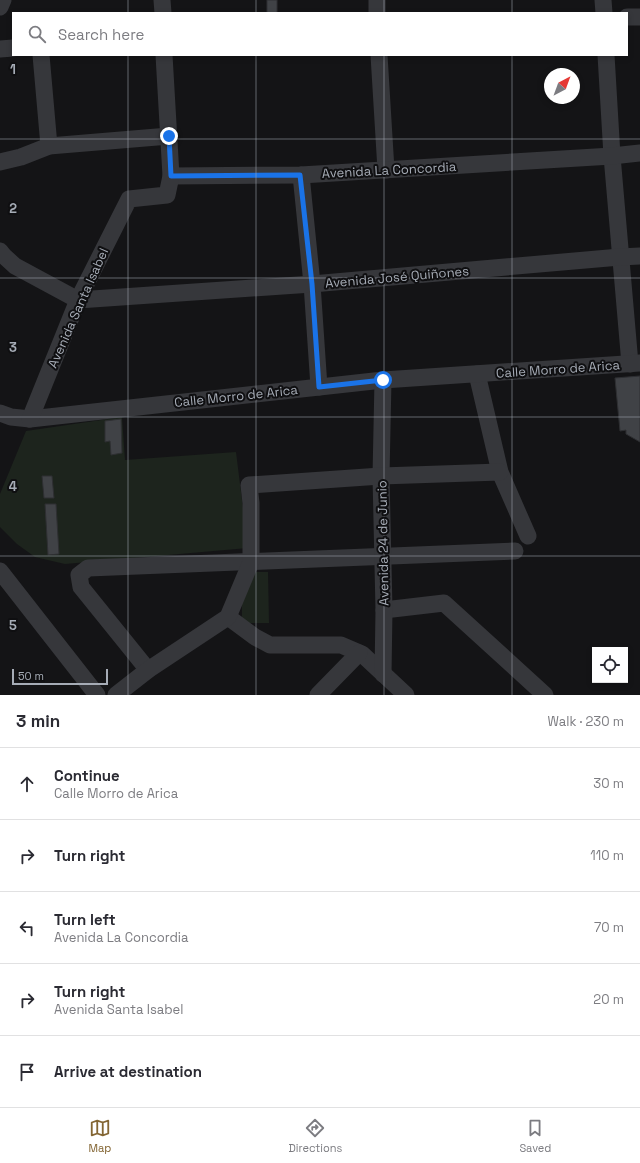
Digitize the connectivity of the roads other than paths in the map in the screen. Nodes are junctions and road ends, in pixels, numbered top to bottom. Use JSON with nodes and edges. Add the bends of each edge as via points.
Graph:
{"nodes":[{"id":1,"x":3,"y":0,"type":"edge"},
{"id":2,"x":162,"y":0,"type":"edge"},
{"id":3,"x":376,"y":0,"type":"edge"},
{"id":4,"x":603,"y":0,"type":"edge"},
{"id":5,"x":0,"y":7,"type":"edge"},
{"id":6,"x":163,"y":12,"type":"edge"},
{"id":7,"x":377,"y":12,"type":"edge"},
{"id":8,"x":604,"y":12,"type":"edge"},
{"id":9,"x":640,"y":17,"type":"edge"},
{"id":10,"x":628,"y":18,"type":"edge"},
{"id":11,"x":12,"y":48,"type":"edge"},
{"id":12,"x":0,"y":49,"type":"edge"},
{"id":13,"x":41,"y":56,"type":"edge"},
{"id":14,"x":164,"y":56,"type":"edge"},
{"id":15,"x":378,"y":56,"type":"edge"},
{"id":16,"x":606,"y":56,"type":"edge"},
{"id":17,"x":169,"y":136,"type":"junction"},
{"id":18,"x":49,"y":146,"type":"junction"},
{"id":19,"x":640,"y":153,"type":"edge"},
{"id":20,"x":612,"y":156,"type":"junction"},
{"id":21,"x":0,"y":162,"type":"edge"},
{"id":22,"x":386,"y":170,"type":"junction"},
{"id":23,"x":300,"y":175,"type":"junction"},
{"id":24,"x":171,"y":176,"type":"junction"},
{"id":25,"x":0,"y":250,"type":"edge"},
{"id":26,"x":640,"y":256,"type":"edge"},
{"id":27,"x":620,"y":257,"type":"junction"},
{"id":28,"x":312,"y":284,"type":"junction"},
{"id":29,"x":78,"y":300,"type":"junction"},
{"id":30,"x":635,"y":363,"type":"edge"},
{"id":31,"x":477,"y":374,"type":"junction"},
{"id":32,"x":383,"y":380,"type":"junction"},
{"id":33,"x":319,"y":387,"type":"junction"},
{"id":34,"x":0,"y":413,"type":"edge"},
{"id":35,"x":30,"y":419,"type":"junction"},
{"id":36,"x":500,"y":472,"type":"junction"},
{"id":37,"x":381,"y":476,"type":"junction"},
{"id":38,"x":528,"y":536,"type":"dead end"},
{"id":39,"x":515,"y":551,"type":"dead end"},
{"id":40,"x":383,"y":557,"type":"junction"},
{"id":41,"x":251,"y":562,"type":"junction"},
{"id":42,"x":0,"y":571,"type":"edge"},
{"id":43,"x":384,"y":610,"type":"junction"},
{"id":44,"x":228,"y":617,"type":"junction"},
{"id":45,"x":359,"y":653,"type":"junction"},
{"id":46,"x":148,"y":670,"type":"junction"},
{"id":47,"x":383,"y":674,"type":"junction"},
{"id":48,"x":97,"y":695,"type":"edge"},
{"id":49,"x":116,"y":695,"type":"edge"},
{"id":50,"x":318,"y":695,"type":"edge"},
{"id":51,"x":406,"y":695,"type":"edge"},
{"id":52,"x":545,"y":695,"type":"edge"}],
"edges":[{"from":1,"to":5,"type":"street"},
{"from":2,"to":6,"type":"street"},
{"from":3,"to":7,"type":"street"},
{"from":4,"to":8,"type":"street"},
{"from":9,"to":10,"type":"street"},
{"from":11,"to":12,"type":"street"},
{"from":13,"to":18,"type":"street"},
{"from":14,"to":17,"type":"street"},
{"from":15,"to":22,"type":"street"},
{"from":16,"to":20,"type":"street"},
{"from":17,"to":18,"type":"street"},
{"from":17,"to":24,"type":"street"},
{"from":18,"to":21,"type":"street"},
{"from":19,"to":20,"type":"street","name":"Avenida La Concordia"},
{"from":20,"to":22,"type":"street","name":"Avenida La Concordia"},
{"from":20,"to":27,"type":"street"},
{"from":22,"to":23,"type":"street","name":"Avenida La Concordia"},
{"from":23,"to":24,"type":"street","name":"Avenida La Concordia"},
{"from":23,"to":28,"type":"street"},
{"from":24,"to":29,"type":"street","name":"Avenida Santa Isabel","via":[[167,194],[129,199]]},
{"from":25,"to":29,"type":"street","via":[[15,266]]},
{"from":26,"to":27,"type":"street","name":"Avenida José Quiñones"},
{"from":27,"to":28,"type":"street","name":"Avenida José Quiñones"},
{"from":27,"to":30,"type":"street"},
{"from":28,"to":29,"type":"street","name":"Avenida José Quiñones"},
{"from":28,"to":33,"type":"street"},
{"from":29,"to":35,"type":"street","name":"Avenida Santa Isabel"},
{"from":30,"to":31,"type":"street","name":"Calle Morro de Arica"},
{"from":31,"to":32,"type":"street","name":"Calle Morro de Arica"},
{"from":31,"to":36,"type":"street"},
{"from":32,"to":33,"type":"street","name":"Calle Morro de Arica"},
{"from":32,"to":37,"type":"street","name":"Avenida 24 de Junio"},
{"from":33,"to":35,"type":"street","name":"Calle Morro de Arica"},
{"from":34,"to":35,"type":"street","name":"Calle Morro de Arica"},
{"from":36,"to":37,"type":"street"},
{"from":36,"to":38,"type":"street"},
{"from":37,"to":40,"type":"street","name":"Avenida 24 de Junio"},
{"from":37,"to":41,"type":"street","via":[[249,485],[252,503]]},
{"from":39,"to":40,"type":"street"},
{"from":40,"to":41,"type":"street"},
{"from":40,"to":43,"type":"street","name":"Avenida 24 de Junio"},
{"from":41,"to":44,"type":"street"},
{"from":41,"to":46,"type":"street","via":[[88,568],[79,575],[81,587]]},
{"from":42,"to":48,"type":"street"},
{"from":43,"to":47,"type":"street","name":"Avenida 24 de Junio"},
{"from":43,"to":52,"type":"street","via":[[444,603]]},
{"from":44,"to":45,"type":"street","via":[[255,638],[270,645],[341,646]]},
{"from":44,"to":46,"type":"street"},
{"from":45,"to":47,"type":"street"},
{"from":45,"to":50,"type":"street"},
{"from":46,"to":49,"type":"street"},
{"from":47,"to":51,"type":"street"}]}
